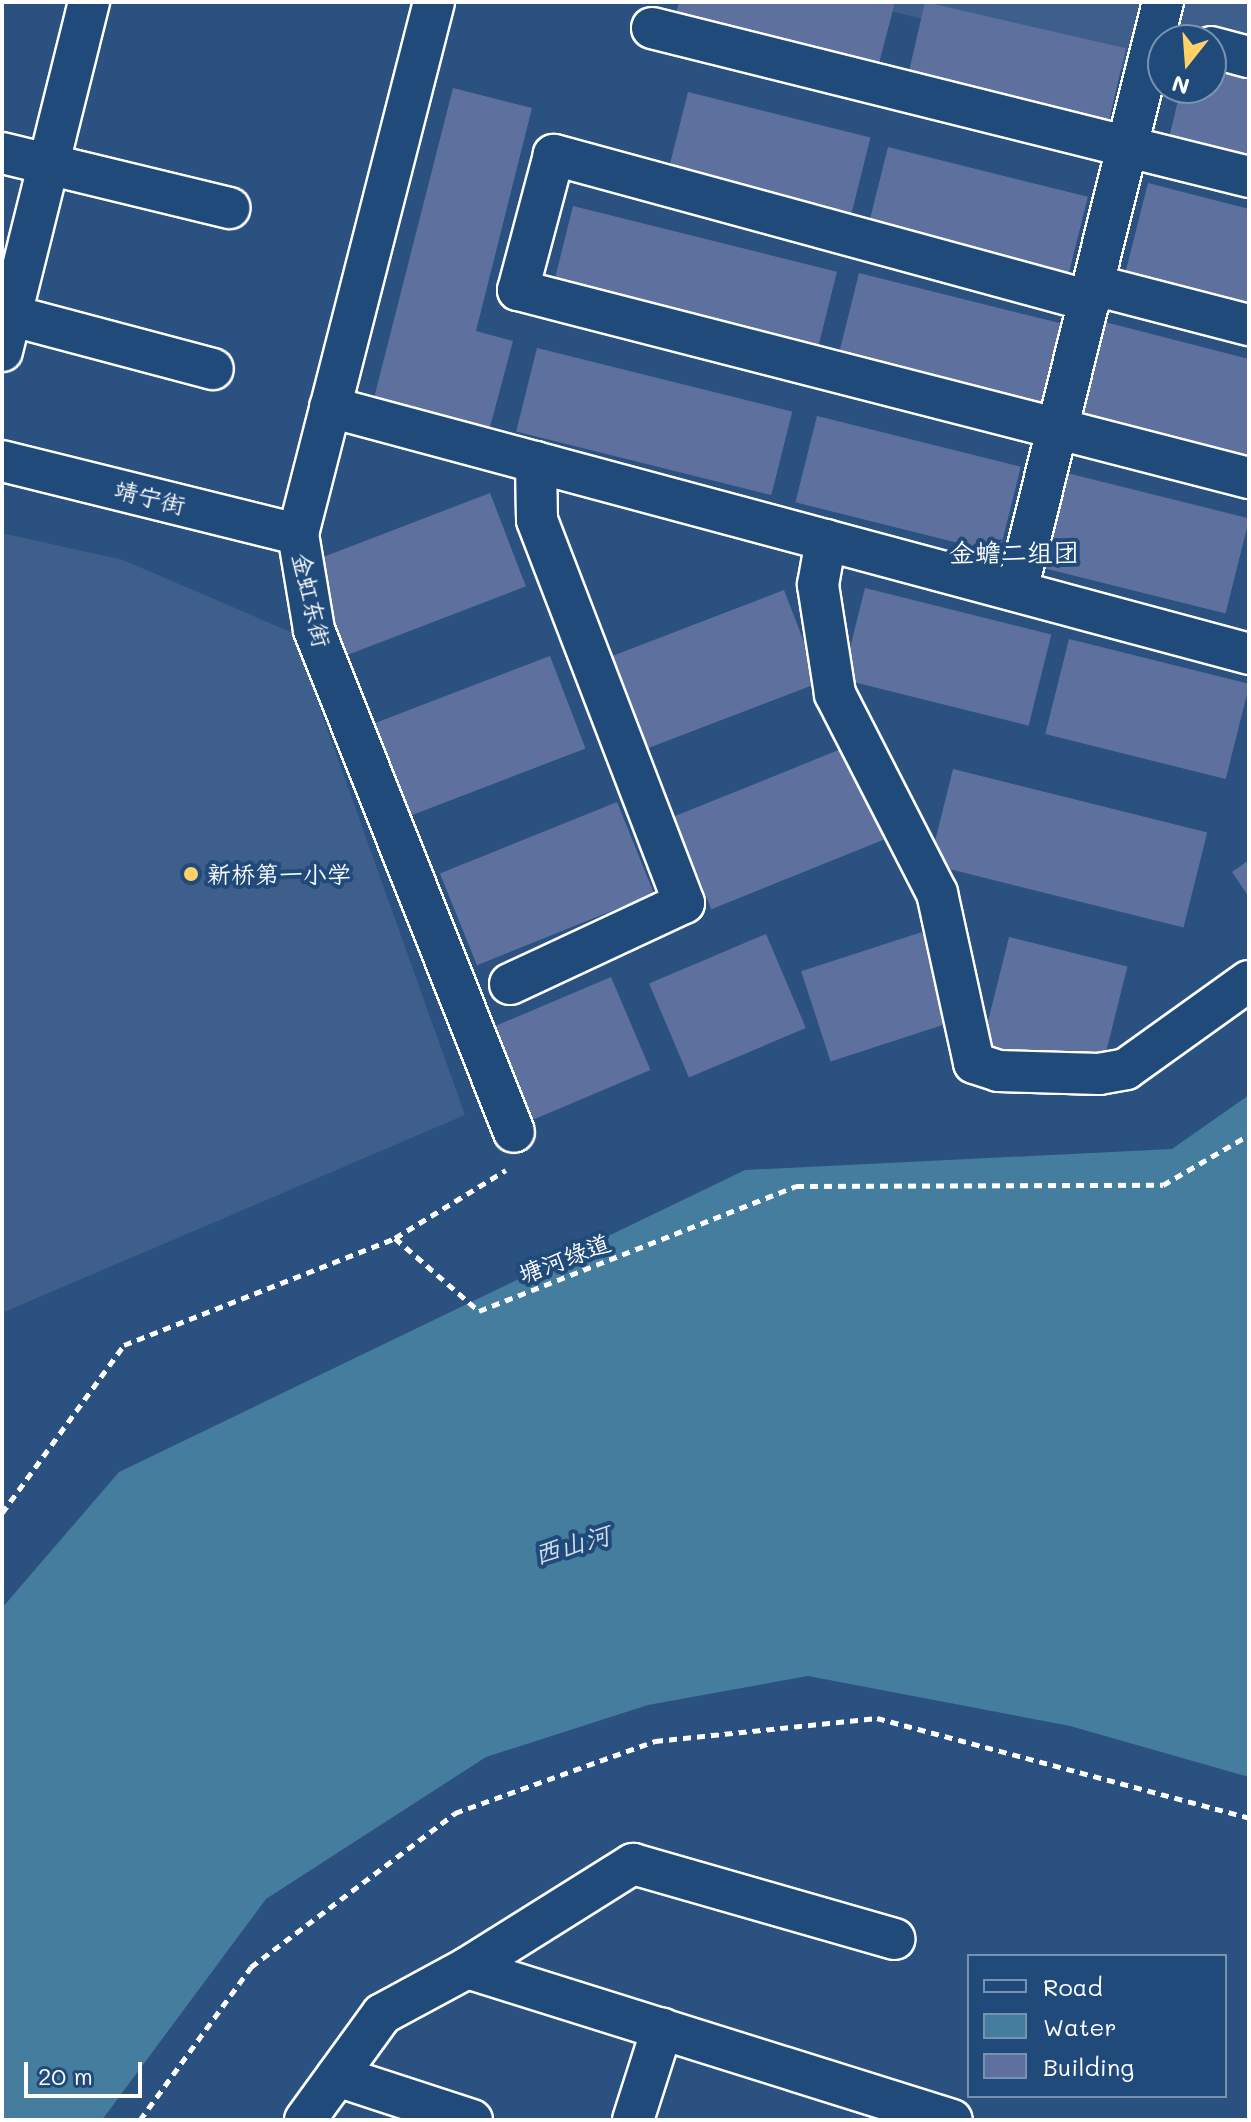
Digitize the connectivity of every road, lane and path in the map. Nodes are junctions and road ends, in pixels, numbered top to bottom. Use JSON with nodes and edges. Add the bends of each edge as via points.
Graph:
{"nodes":[{"id":1,"x":89,"y":2,"type":"edge"},
{"id":2,"x":434,"y":2,"type":"edge"},
{"id":3,"x":652,"y":28,"type":"dead end"},
{"id":4,"x":1227,"y":51,"type":"edge"},
{"id":5,"x":1249,"y":57,"type":"edge"},
{"id":6,"x":1147,"y":91,"type":"edge"},
{"id":7,"x":1129,"y":147,"type":"junction"},
{"id":8,"x":2,"y":153,"type":"edge"},
{"id":9,"x":50,"y":164,"type":"junction"},
{"id":10,"x":1249,"y":177,"type":"edge"},
{"id":11,"x":229,"y":208,"type":"dead end"},
{"id":12,"x":1092,"y":293,"type":"junction"},
{"id":13,"x":1249,"y":325,"type":"edge"},
{"id":14,"x":5,"y":326,"type":"edge"},
{"id":15,"x":213,"y":369,"type":"dead end"},
{"id":16,"x":330,"y":407,"type":"junction"},
{"id":17,"x":1057,"y":430,"type":"junction"},
{"id":18,"x":2,"y":461,"type":"edge"},
{"id":19,"x":536,"y":462,"type":"junction"},
{"id":20,"x":1249,"y":478,"type":"edge"},
{"id":21,"x":298,"y":534,"type":"junction"},
{"id":22,"x":826,"y":540,"type":"junction"},
{"id":23,"x":1017,"y":591,"type":"junction"},
{"id":24,"x":1249,"y":654,"type":"edge"},
{"id":25,"x":1249,"y":981,"type":"edge"},
{"id":26,"x":510,"y":984,"type":"dead end"},
{"id":27,"x":514,"y":1132,"type":"joint"},
{"id":28,"x":1249,"y":1135,"type":"edge"},
{"id":29,"x":395,"y":1238,"type":"junction"},
{"id":30,"x":2,"y":1513,"type":"edge"},
{"id":31,"x":894,"y":1939,"type":"dead end"},
{"id":32,"x":467,"y":1968,"type":"junction"},
{"id":33,"x":662,"y":2029,"type":"junction"},
{"id":34,"x":337,"y":2076,"type":"junction"},
{"id":35,"x":305,"y":2120,"type":"edge"},
{"id":36,"x":472,"y":2120,"type":"edge"},
{"id":37,"x":633,"y":2120,"type":"edge"},
{"id":38,"x":952,"y":2120,"type":"edge"}],
"edges":[{"from":1,"to":9,"type":"street"},
{"from":2,"to":16,"type":"street","name":"金虹东街"},
{"from":3,"to":7,"type":"street"},
{"from":4,"to":5,"type":"street"},
{"from":6,"to":7,"type":"street"},
{"from":7,"to":10,"type":"street"},
{"from":7,"to":12,"type":"street"},
{"from":8,"to":9,"type":"street"},
{"from":9,"to":11,"type":"street"},
{"from":9,"to":14,"type":"street"},
{"from":12,"to":13,"type":"street"},
{"from":12,"to":17,"type":"street"},
{"from":12,"to":17,"type":"street","via":[[554,155],[518,290]]},
{"from":14,"to":15,"type":"street"},
{"from":16,"to":19,"type":"street"},
{"from":16,"to":21,"type":"street","name":"金虹东街"},
{"from":17,"to":20,"type":"street"},
{"from":17,"to":23,"type":"street"},
{"from":18,"to":21,"type":"street","name":"靖宁街"},
{"from":19,"to":22,"type":"street"},
{"from":19,"to":26,"type":"street","via":[[537,520],[684,903]]},
{"from":21,"to":27,"type":"street","name":"金虹东街","via":[[314,630]]},
{"from":22,"to":23,"type":"street"},
{"from":22,"to":25,"type":"street","via":[[818,585],[835,694],[937,893],[974,1063],[1013,1071],[1099,1074],[1126,1069]]},
{"from":23,"to":24,"type":"street"},
{"from":27,"to":29,"type":"path","via":[[505,1173]]},
{"from":28,"to":29,"type":"path","name":"塘河绿道","via":[[1163,1185],[796,1186],[479,1311]]},
{"from":29,"to":30,"type":"path","via":[[124,1345]]},
{"from":31,"to":32,"type":"street","via":[[633,1864]]},
{"from":32,"to":33,"type":"street"},
{"from":32,"to":34,"type":"street","via":[[382,2014]]},
{"from":33,"to":37,"type":"street"},
{"from":33,"to":38,"type":"street"},
{"from":34,"to":35,"type":"street"},
{"from":34,"to":36,"type":"street"}]}
